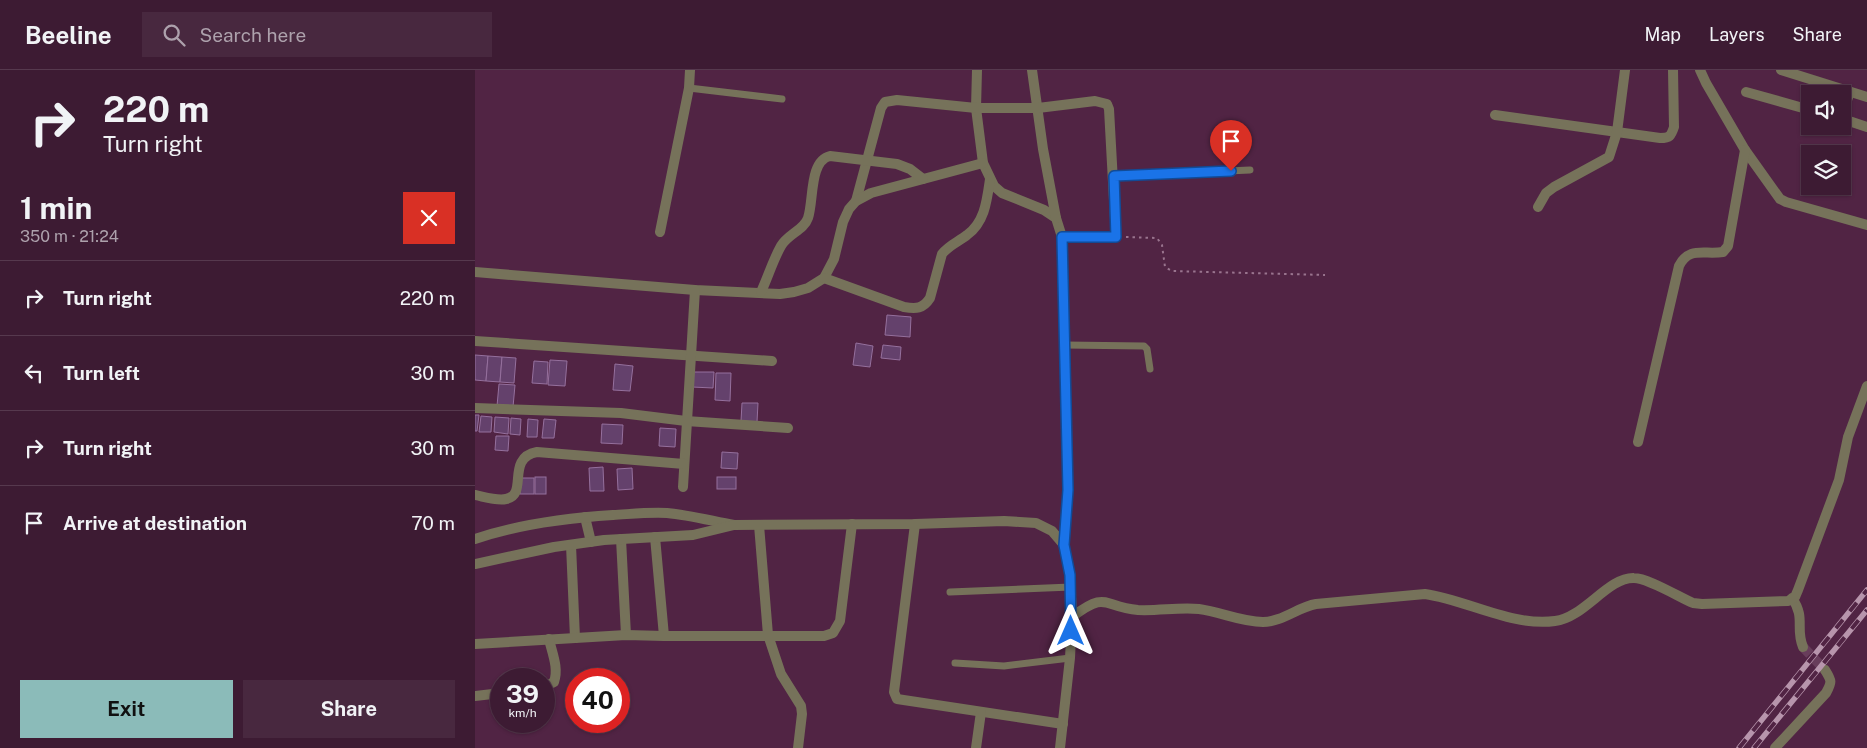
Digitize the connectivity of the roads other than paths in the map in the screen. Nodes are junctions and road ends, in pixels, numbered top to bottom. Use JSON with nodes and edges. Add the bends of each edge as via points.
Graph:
{"nodes":[{"id":1,"x":690,"y":70,"type":"edge"},
{"id":2,"x":977,"y":70,"type":"edge"},
{"id":3,"x":1032,"y":70,"type":"edge"},
{"id":4,"x":1625,"y":70,"type":"edge"},
{"id":5,"x":1673,"y":70,"type":"edge"},
{"id":6,"x":1700,"y":70,"type":"edge"},
{"id":7,"x":1781,"y":70,"type":"edge"},
{"id":8,"x":1828,"y":85,"type":"edge"},
{"id":9,"x":689,"y":88,"type":"junction"},
{"id":10,"x":1746,"y":92,"type":"dead end"},
{"id":11,"x":1851,"y":92,"type":"edge"},
{"id":12,"x":1867,"y":97,"type":"edge"},
{"id":13,"x":781,"y":99,"type":"dead end"},
{"id":14,"x":1801,"y":107,"type":"edge"},
{"id":15,"x":976,"y":108,"type":"junction"},
{"id":16,"x":1038,"y":108,"type":"junction"},
{"id":17,"x":1495,"y":115,"type":"dead end"},
{"id":18,"x":1851,"y":122,"type":"edge"},
{"id":19,"x":1867,"y":127,"type":"edge"},
{"id":20,"x":1617,"y":132,"type":"junction"},
{"id":21,"x":1745,"y":150,"type":"junction"},
{"id":22,"x":867,"y":161,"type":"junction"},
{"id":23,"x":983,"y":163,"type":"junction"},
{"id":24,"x":1251,"y":170,"type":"dead end"},
{"id":25,"x":1114,"y":176,"type":"junction"},
{"id":26,"x":923,"y":179,"type":"junction"},
{"id":27,"x":990,"y":179,"type":"junction"},
{"id":28,"x":856,"y":201,"type":"junction"},
{"id":29,"x":1538,"y":207,"type":"dead end"},
{"id":30,"x":1056,"y":218,"type":"junction"},
{"id":31,"x":1867,"y":225,"type":"edge"},
{"id":32,"x":660,"y":232,"type":"dead end"},
{"id":33,"x":1062,"y":237,"type":"junction"},
{"id":34,"x":475,"y":272,"type":"edge"},
{"id":35,"x":824,"y":278,"type":"junction"},
{"id":36,"x":695,"y":290,"type":"junction"},
{"id":37,"x":761,"y":292,"type":"junction"},
{"id":38,"x":475,"y":341,"type":"edge"},
{"id":39,"x":1065,"y":344,"type":"junction"},
{"id":40,"x":690,"y":356,"type":"junction"},
{"id":41,"x":772,"y":361,"type":"dead end"},
{"id":42,"x":1149,"y":369,"type":"dead end"},
{"id":43,"x":1867,"y":386,"type":"edge"},
{"id":44,"x":475,"y":408,"type":"edge"},
{"id":45,"x":686,"y":421,"type":"junction"},
{"id":46,"x":787,"y":428,"type":"dead end"},
{"id":47,"x":1638,"y":442,"type":"dead end"},
{"id":48,"x":684,"y":464,"type":"junction"},
{"id":49,"x":683,"y":487,"type":"dead end"},
{"id":50,"x":475,"y":495,"type":"edge"},
{"id":51,"x":585,"y":517,"type":"junction"},
{"id":52,"x":852,"y":524,"type":"junction"},
{"id":53,"x":915,"y":524,"type":"junction"},
{"id":54,"x":734,"y":525,"type":"junction"},
{"id":55,"x":759,"y":525,"type":"junction"},
{"id":56,"x":655,"y":537,"type":"junction"},
{"id":57,"x":475,"y":539,"type":"edge"},
{"id":58,"x":621,"y":539,"type":"junction"},
{"id":59,"x":591,"y":542,"type":"junction"},
{"id":60,"x":571,"y":545,"type":"junction"},
{"id":61,"x":1064,"y":545,"type":"junction"},
{"id":62,"x":475,"y":564,"type":"edge"},
{"id":63,"x":1071,"y":587,"type":"junction"},
{"id":64,"x":950,"y":592,"type":"dead end"},
{"id":65,"x":1792,"y":598,"type":"junction"},
{"id":66,"x":1072,"y":617,"type":"junction"},
{"id":67,"x":626,"y":635,"type":"junction"},
{"id":68,"x":768,"y":635,"type":"junction"},
{"id":69,"x":664,"y":636,"type":"junction"},
{"id":70,"x":575,"y":638,"type":"junction"},
{"id":71,"x":549,"y":639,"type":"junction"},
{"id":72,"x":475,"y":644,"type":"edge"},
{"id":73,"x":1803,"y":648,"type":"tunnel mouth"},
{"id":74,"x":1070,"y":658,"type":"junction"},
{"id":75,"x":955,"y":663,"type":"dead end"},
{"id":76,"x":554,"y":668,"type":"edge"},
{"id":77,"x":1825,"y":670,"type":"tunnel mouth"},
{"id":78,"x":490,"y":694,"type":"edge"},
{"id":79,"x":475,"y":696,"type":"edge"},
{"id":80,"x":981,"y":712,"type":"junction"},
{"id":81,"x":1063,"y":724,"type":"junction"},
{"id":82,"x":798,"y":748,"type":"edge"},
{"id":83,"x":976,"y":748,"type":"edge"},
{"id":84,"x":1060,"y":748,"type":"edge"},
{"id":85,"x":1775,"y":748,"type":"edge"}],
"edges":[{"from":1,"to":9,"type":"street"},
{"from":2,"to":15,"type":"street"},
{"from":3,"to":16,"type":"street"},
{"from":4,"to":20,"type":"street"},
{"from":5,"to":20,"type":"street","via":[[1674,127],[1671,135],[1660,138]]},
{"from":6,"to":21,"type":"street"},
{"from":7,"to":8,"type":"street"},
{"from":9,"to":13,"type":"lane"},
{"from":9,"to":32,"type":"street"},
{"from":10,"to":14,"type":"street"},
{"from":11,"to":12,"type":"street"},
{"from":15,"to":16,"type":"street"},
{"from":15,"to":22,"type":"street","via":[[897,100],[885,102]]},
{"from":15,"to":23,"type":"street"},
{"from":16,"to":25,"type":"street","via":[[1095,101],[1107,104]]},
{"from":16,"to":30,"type":"street"},
{"from":17,"to":20,"type":"street"},
{"from":18,"to":19,"type":"street"},
{"from":20,"to":29,"type":"street","via":[[1609,157],[1554,186]]},
{"from":21,"to":31,"type":"street","via":[[1780,199]]},
{"from":21,"to":47,"type":"street","via":[[1728,246],[1723,252],[1689,254],[1679,266]]},
{"from":22,"to":26,"type":"street","via":[[897,164]]},
{"from":22,"to":28,"type":"street"},
{"from":22,"to":37,"type":"street","via":[[830,156],[818,162],[807,220],[781,245]]},
{"from":23,"to":26,"type":"street"},
{"from":23,"to":27,"type":"street"},
{"from":24,"to":25,"type":"lane"},
{"from":25,"to":33,"type":"street","via":[[1116,237]]},
{"from":26,"to":28,"type":"street","via":[[871,193]]},
{"from":27,"to":30,"type":"street","via":[[1002,193]]},
{"from":27,"to":35,"type":"street","via":[[983,214],[968,235],[942,254],[930,298],[921,307],[904,307]]},
{"from":28,"to":35,"type":"street","via":[[843,222],[834,259]]},
{"from":30,"to":33,"type":"street"},
{"from":33,"to":39,"type":"street"},
{"from":34,"to":36,"type":"street"},
{"from":35,"to":37,"type":"street","via":[[795,292]]},
{"from":36,"to":37,"type":"street"},
{"from":36,"to":40,"type":"street"},
{"from":38,"to":40,"type":"street"},
{"from":39,"to":42,"type":"lane","via":[[1144,346]]},
{"from":39,"to":61,"type":"street","via":[[1068,490]]},
{"from":40,"to":41,"type":"street"},
{"from":40,"to":45,"type":"street"},
{"from":43,"to":65,"type":"street","via":[[1848,437],[1839,480],[1798,590]]},
{"from":44,"to":45,"type":"street","via":[[621,413]]},
{"from":45,"to":46,"type":"street"},
{"from":45,"to":48,"type":"street"},
{"from":48,"to":49,"type":"street"},
{"from":48,"to":50,"type":"street","via":[[537,452],[522,459],[513,496],[497,499]]},
{"from":51,"to":54,"type":"street","via":[[667,513]]},
{"from":51,"to":57,"type":"street","via":[[519,527]]},
{"from":51,"to":59,"type":"street"},
{"from":52,"to":53,"type":"street"},
{"from":52,"to":55,"type":"street"},
{"from":52,"to":68,"type":"street","via":[[841,621],[837,629],[824,636]]},
{"from":53,"to":61,"type":"street","via":[[1029,521],[1053,531]]},
{"from":53,"to":80,"type":"street","via":[[895,695],[901,700]]},
{"from":54,"to":55,"type":"street"},
{"from":54,"to":56,"type":"street","via":[[693,535]]},
{"from":55,"to":68,"type":"street"},
{"from":56,"to":58,"type":"street"},
{"from":56,"to":69,"type":"street"},
{"from":58,"to":59,"type":"street"},
{"from":58,"to":67,"type":"street"},
{"from":59,"to":60,"type":"street"},
{"from":60,"to":62,"type":"street"},
{"from":60,"to":70,"type":"street"},
{"from":61,"to":63,"type":"street"},
{"from":63,"to":64,"type":"lane"},
{"from":63,"to":66,"type":"street"},
{"from":65,"to":66,"type":"street","via":[[1773,602],[1693,603],[1634,578],[1614,584],[1580,611],[1556,621],[1513,618],[1425,594],[1316,604],[1265,622],[1201,610],[1137,610],[1105,601],[1093,603]]},
{"from":65,"to":73,"type":"street","via":[[1801,615]]},
{"from":66,"to":74,"type":"street"},
{"from":67,"to":69,"type":"street"},
{"from":67,"to":70,"type":"street"},
{"from":68,"to":69,"type":"street"},
{"from":68,"to":82,"type":"street","via":[[781,674],[801,706]]},
{"from":70,"to":71,"type":"street"},
{"from":71,"to":72,"type":"street"},
{"from":71,"to":76,"type":"street"},
{"from":74,"to":75,"type":"lane","via":[[1004,666]]},
{"from":74,"to":81,"type":"street"},
{"from":77,"to":85,"type":"street","via":[[1831,684]]},
{"from":78,"to":79,"type":"street"},
{"from":80,"to":81,"type":"street"},
{"from":80,"to":83,"type":"street"},
{"from":81,"to":84,"type":"street"}]}
